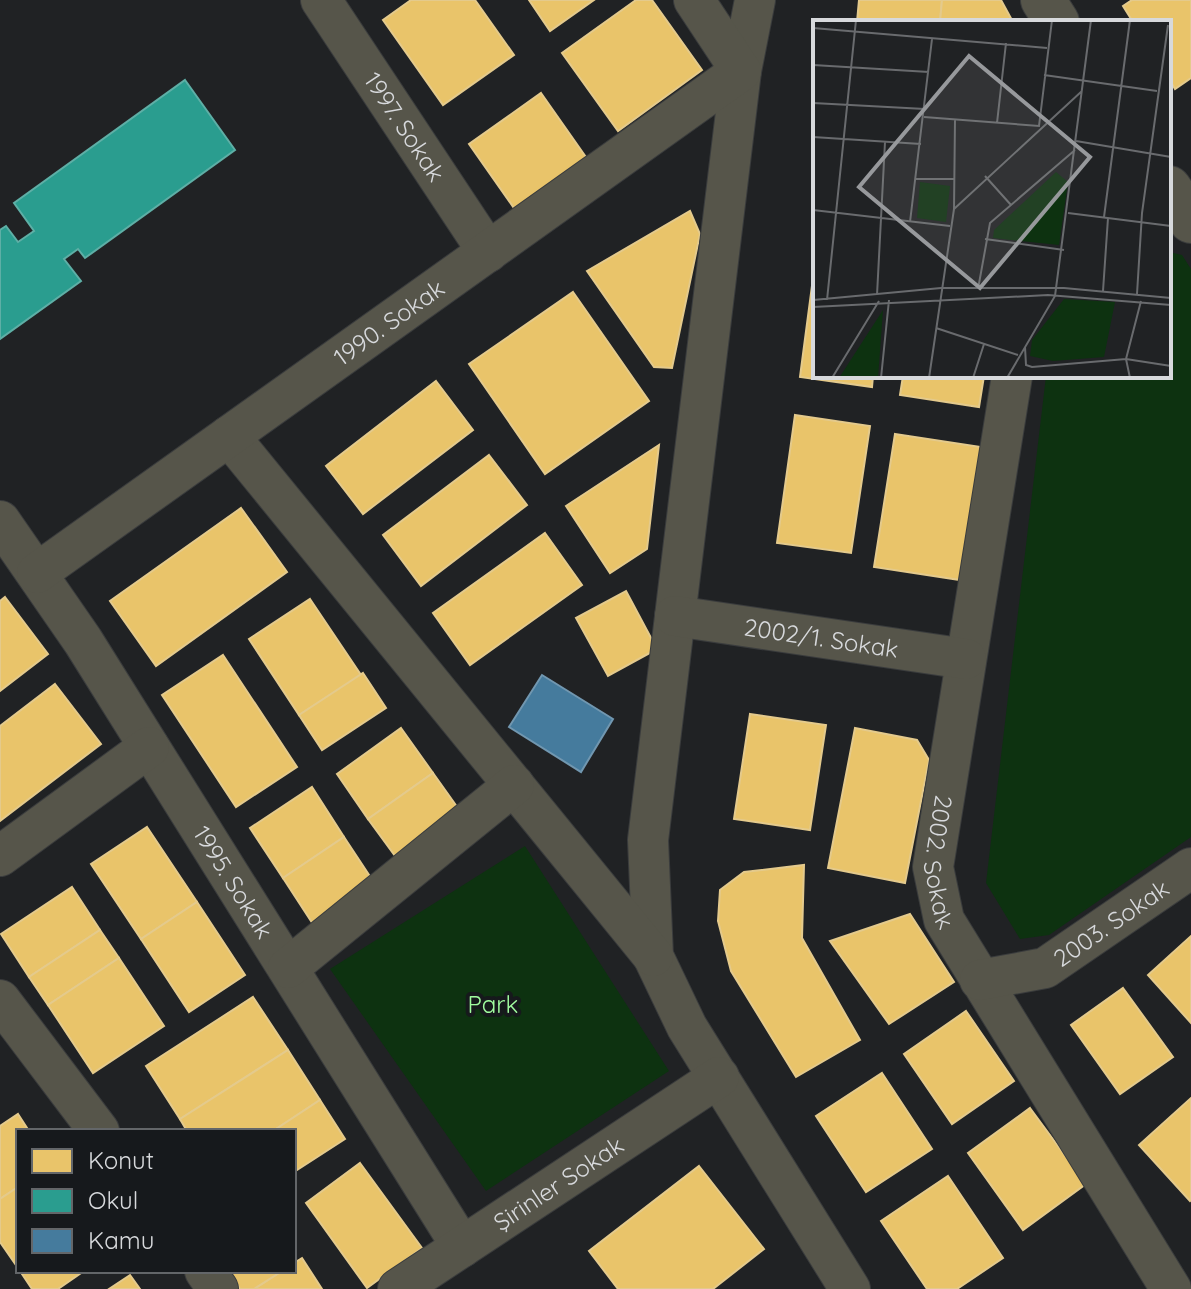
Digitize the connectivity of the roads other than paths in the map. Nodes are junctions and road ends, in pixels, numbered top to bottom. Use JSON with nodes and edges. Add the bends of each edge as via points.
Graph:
{"nodes":[{"id":1,"x":321,"y":0,"type":"edge"},
{"id":2,"x":694,"y":0,"type":"edge"},
{"id":3,"x":755,"y":0,"type":"edge"},
{"id":4,"x":1043,"y":0,"type":"edge"},
{"id":5,"x":1056,"y":20,"type":"edge"},
{"id":6,"x":741,"y":71,"type":"junction"},
{"id":7,"x":1171,"y":191,"type":"edge"},
{"id":8,"x":1191,"y":221,"type":"edge"},
{"id":9,"x":488,"y":252,"type":"junction"},
{"id":10,"x":1012,"y":378,"type":"edge"},
{"id":11,"x":229,"y":436,"type":"junction"},
{"id":12,"x":1,"y":525,"type":"edge"},
{"id":13,"x":37,"y":573,"type":"junction"},
{"id":14,"x":675,"y":616,"type":"junction"},
{"id":15,"x":966,"y":659,"type":"junction"},
{"id":16,"x":149,"y":747,"type":"junction"},
{"id":17,"x":514,"y":785,"type":"junction"},
{"id":18,"x":0,"y":856,"type":"edge"},
{"id":19,"x":1191,"y":868,"type":"edge"},
{"id":20,"x":653,"y":956,"type":"junction"},
{"id":21,"x":288,"y":968,"type":"junction"},
{"id":22,"x":980,"y":980,"type":"junction"},
{"id":23,"x":0,"y":1000,"type":"edge"},
{"id":24,"x":719,"y":1077,"type":"junction"},
{"id":25,"x":97,"y":1129,"type":"edge"},
{"id":26,"x":462,"y":1247,"type":"junction"},
{"id":27,"x":398,"y":1289,"type":"edge"},
{"id":28,"x":850,"y":1289,"type":"edge"},
{"id":29,"x":1171,"y":1289,"type":"edge"}],
"edges":[{"from":1,"to":9,"type":"street","name":"1997. Sokak"},
{"from":2,"to":6,"type":"street"},
{"from":3,"to":6,"type":"street"},
{"from":4,"to":5,"type":"street"},
{"from":6,"to":9,"type":"street","name":"1990. Sokak"},
{"from":6,"to":14,"type":"street"},
{"from":7,"to":8,"type":"street"},
{"from":9,"to":11,"type":"street","name":"1990. Sokak"},
{"from":10,"to":15,"type":"street","name":"2002. Sokak"},
{"from":11,"to":13,"type":"street","name":"1990. Sokak"},
{"from":11,"to":17,"type":"street"},
{"from":12,"to":13,"type":"street","name":"1995. Sokak"},
{"from":13,"to":16,"type":"street","name":"1995. Sokak"},
{"from":14,"to":15,"type":"street","name":"2002/1. Sokak"},
{"from":14,"to":20,"type":"street","via":[[648,840]]},
{"from":15,"to":22,"type":"street","name":"2002. Sokak","via":[[933,867],[944,920]]},
{"from":16,"to":18,"type":"street"},
{"from":16,"to":21,"type":"street","name":"1995. Sokak"},
{"from":17,"to":20,"type":"street"},
{"from":17,"to":21,"type":"street"},
{"from":19,"to":22,"type":"street","name":"2003. Sokak","via":[[1045,968]]},
{"from":20,"to":24,"type":"street","via":[[687,1027]]},
{"from":21,"to":26,"type":"street","name":"1995. Sokak"},
{"from":22,"to":29,"type":"street","name":"2002. Sokak"},
{"from":23,"to":25,"type":"street"},
{"from":24,"to":26,"type":"street","name":"Şirinler Sokak"},
{"from":24,"to":28,"type":"street"},
{"from":26,"to":27,"type":"street","name":"Şirinler Sokak"}]}
